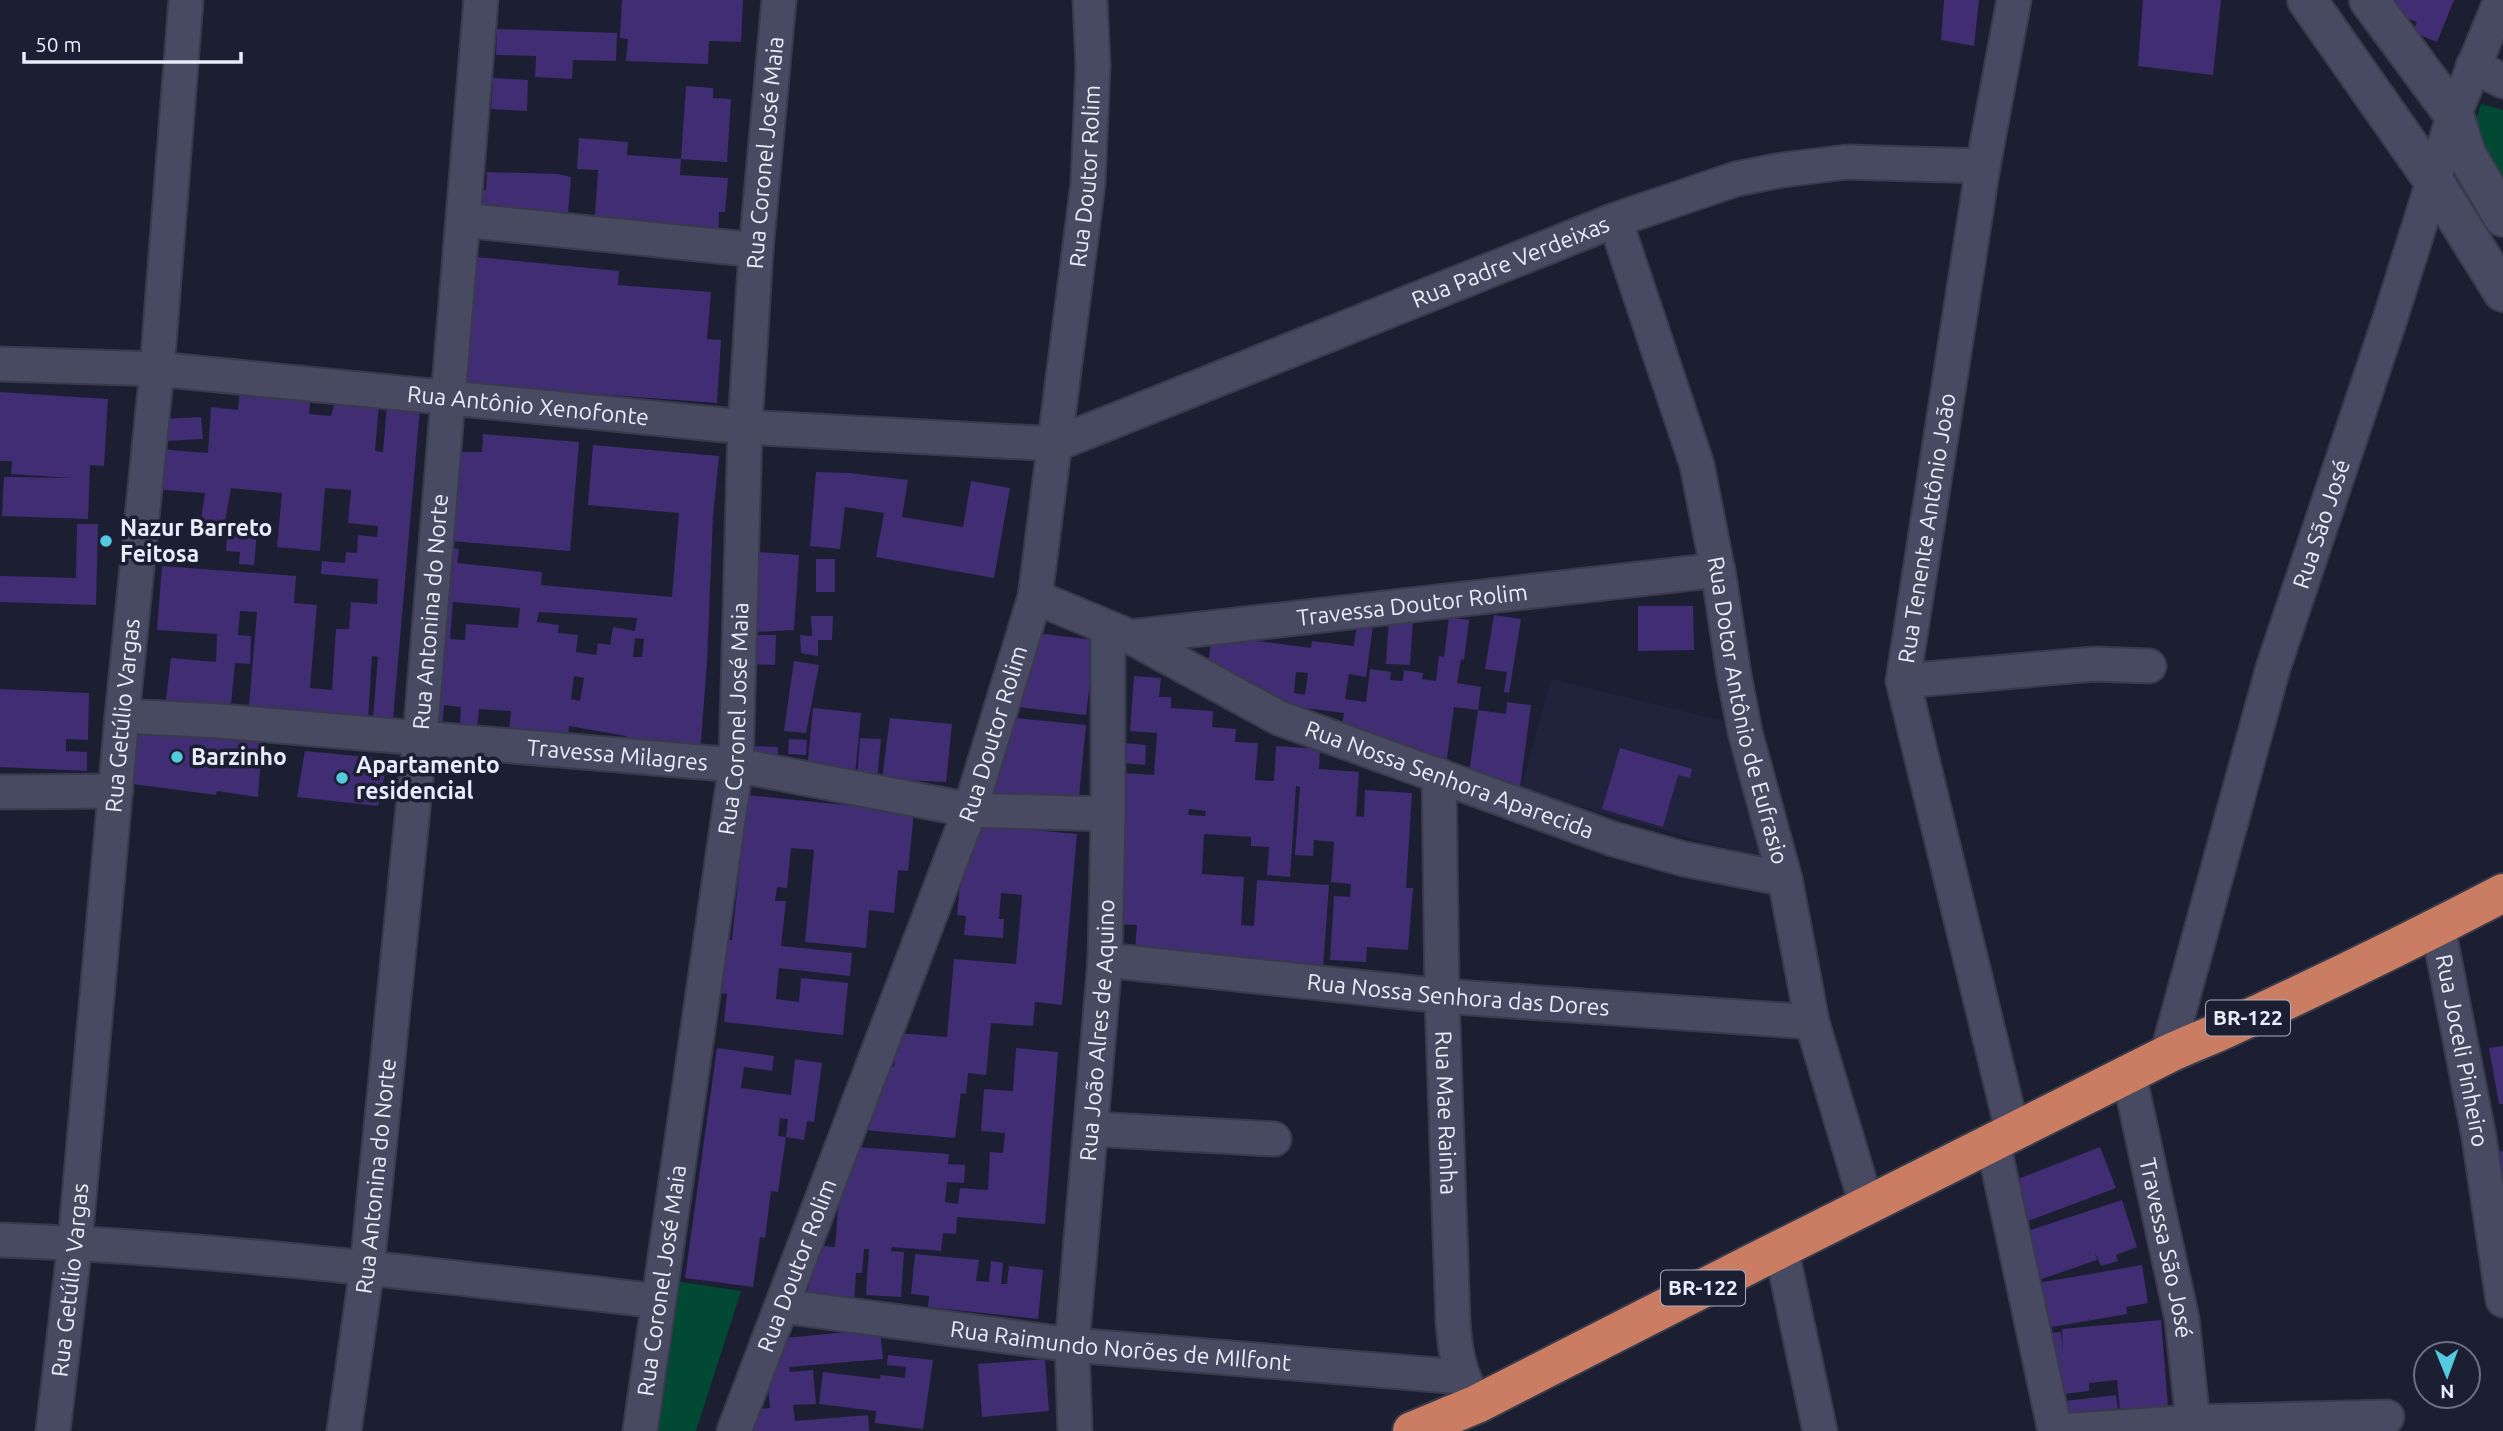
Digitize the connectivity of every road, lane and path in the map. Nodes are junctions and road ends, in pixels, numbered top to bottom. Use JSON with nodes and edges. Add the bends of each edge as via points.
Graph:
{"nodes":[{"id":1,"x":186,"y":0,"type":"edge"},
{"id":2,"x":481,"y":0,"type":"edge"},
{"id":3,"x":779,"y":0,"type":"edge"},
{"id":4,"x":1090,"y":0,"type":"edge"},
{"id":5,"x":2014,"y":0,"type":"edge"},
{"id":6,"x":2307,"y":0,"type":"edge"},
{"id":7,"x":2369,"y":0,"type":"edge"},
{"id":8,"x":2501,"y":0,"type":"edge"},
{"id":9,"x":2473,"y":66,"type":"junction"},
{"id":10,"x":2503,"y":81,"type":"edge"},
{"id":11,"x":2454,"y":115,"type":"junction"},
{"id":12,"x":1983,"y":166,"type":"junction"},
{"id":13,"x":2433,"y":180,"type":"junction"},
{"id":14,"x":2503,"y":217,"type":"edge"},
{"id":15,"x":463,"y":220,"type":"junction"},
{"id":16,"x":1615,"y":220,"type":"junction"},
{"id":17,"x":756,"y":250,"type":"junction"},
{"id":18,"x":2503,"y":292,"type":"edge"},
{"id":19,"x":0,"y":364,"type":"edge"},
{"id":20,"x":157,"y":369,"type":"junction"},
{"id":21,"x":450,"y":396,"type":"junction"},
{"id":22,"x":745,"y":427,"type":"junction"},
{"id":23,"x":1056,"y":444,"type":"junction"},
{"id":24,"x":1718,"y":570,"type":"junction"},
{"id":25,"x":1035,"y":597,"type":"junction"},
{"id":26,"x":1120,"y":632,"type":"junction"},
{"id":27,"x":2149,"y":666,"type":"dead end"},
{"id":28,"x":1903,"y":681,"type":"junction"},
{"id":29,"x":122,"y":716,"type":"junction"},
{"id":30,"x":420,"y":738,"type":"junction"},
{"id":31,"x":736,"y":765,"type":"junction"},
{"id":32,"x":1439,"y":775,"type":"junction"},
{"id":33,"x":0,"y":792,"type":"edge"},
{"id":34,"x":116,"y":792,"type":"junction"},
{"id":35,"x":970,"y":810,"type":"junction"},
{"id":36,"x":1108,"y":814,"type":"junction"},
{"id":37,"x":1785,"y":879,"type":"junction"},
{"id":38,"x":2503,"y":893,"type":"edge"},
{"id":39,"x":2438,"y":926,"type":"junction"},
{"id":40,"x":1105,"y":960,"type":"junction"},
{"id":41,"x":1442,"y":996,"type":"junction"},
{"id":42,"x":1812,"y":1022,"type":"junction"},
{"id":43,"x":2166,"y":1055,"type":"junction"},
{"id":44,"x":2129,"y":1075,"type":"junction"},
{"id":45,"x":1091,"y":1129,"type":"junction"},
{"id":46,"x":2491,"y":1136,"type":"edge"},
{"id":47,"x":2003,"y":1138,"type":"junction"},
{"id":48,"x":1274,"y":1139,"type":"dead end"},
{"id":49,"x":1866,"y":1203,"type":"junction"},
{"id":50,"x":0,"y":1240,"type":"edge"},
{"id":51,"x":75,"y":1243,"type":"junction"},
{"id":52,"x":1780,"y":1248,"type":"junction"},
{"id":53,"x":367,"y":1268,"type":"junction"},
{"id":54,"x":2503,"y":1300,"type":"edge"},
{"id":55,"x":658,"y":1301,"type":"junction"},
{"id":56,"x":782,"y":1306,"type":"junction"},
{"id":57,"x":1072,"y":1345,"type":"junction"},
{"id":58,"x":1470,"y":1390,"type":"junction"},
{"id":59,"x":2387,"y":1417,"type":"dead end"},
{"id":60,"x":2193,"y":1422,"type":"junction"},
{"id":61,"x":53,"y":1431,"type":"edge"},
{"id":62,"x":344,"y":1431,"type":"edge"},
{"id":63,"x":640,"y":1431,"type":"edge"},
{"id":64,"x":734,"y":1431,"type":"edge"},
{"id":65,"x":1074,"y":1431,"type":"edge"},
{"id":66,"x":1412,"y":1431,"type":"edge"},
{"id":67,"x":1820,"y":1431,"type":"edge"},
{"id":68,"x":2057,"y":1431,"type":"edge"}],
"edges":[{"from":1,"to":20,"type":"street","name":"Rua Getúlio Vargas"},
{"from":2,"to":15,"type":"street","name":"Rua Antonina do Norte"},
{"from":3,"to":17,"type":"street","name":"Rua Coronel José Maia"},
{"from":4,"to":23,"type":"street","name":"Rua Doutor Rolim","via":[[1093,66],[1088,183]]},
{"from":5,"to":12,"type":"street","name":"Rua Tenente Antônio João"},
{"from":6,"to":13,"type":"main road"},
{"from":7,"to":11,"type":"main road"},
{"from":8,"to":9,"type":"street","name":"Rua São José"},
{"from":9,"to":10,"type":"street"},
{"from":9,"to":11,"type":"street","name":"Rua São José"},
{"from":11,"to":13,"type":"street","name":"Rua São José"},
{"from":11,"to":14,"type":"main road","via":[[2466,154]]},
{"from":12,"to":16,"type":"street","name":"Rua Padre Verdeixas","via":[[1847,162],[1782,170],[1736,180]]},
{"from":12,"to":28,"type":"street","name":"Rua Tenente Antônio João"},
{"from":13,"to":18,"type":"main road"},
{"from":13,"to":43,"type":"street","name":"Rua São José","via":[[2273,668]]},
{"from":15,"to":17,"type":"street"},
{"from":15,"to":21,"type":"street","name":"Rua Antonina do Norte"},
{"from":16,"to":23,"type":"street","name":"Rua Padre Verdeixas"},
{"from":16,"to":24,"type":"street","name":"Rua Dotor Antônio de Eufrasio","via":[[1697,465]]},
{"from":17,"to":22,"type":"street","name":"Rua Coronel José Maia"},
{"from":19,"to":20,"type":"street","name":"Rua Antônio Xenofonte"},
{"from":20,"to":21,"type":"street","name":"Rua Antônio Xenofonte"},
{"from":20,"to":29,"type":"street","name":"Rua Getúlio Vargas"},
{"from":21,"to":22,"type":"street","name":"Rua Antônio Xenofonte"},
{"from":21,"to":30,"type":"street","name":"Rua Antonina do Norte"},
{"from":22,"to":23,"type":"street","name":"Rua Antônio Xenofonte"},
{"from":22,"to":31,"type":"street","name":"Rua Coronel José Maia"},
{"from":23,"to":25,"type":"street","name":"Rua Doutor Rolim"},
{"from":24,"to":26,"type":"street","name":"Travessa Doutor Rolim"},
{"from":24,"to":37,"type":"street","name":"Rua Dotor Antônio de Eufrasio","via":[[1745,732]]},
{"from":25,"to":26,"type":"street","name":"Rua Nossa Senhora Aparecida"},
{"from":25,"to":35,"type":"street","name":"Rua Doutor Rolim"},
{"from":26,"to":32,"type":"street","name":"Rua Nossa Senhora Aparecida","via":[[1279,718]]},
{"from":26,"to":36,"type":"street","name":"Rua João Alres de Aquino"},
{"from":27,"to":28,"type":"street","via":[[2094,664]]},
{"from":28,"to":47,"type":"street","name":"Rua Tenente Antônio João"},
{"from":29,"to":30,"type":"street","name":"Travessa Milagres"},
{"from":29,"to":34,"type":"street","name":"Rua Getúlio Vargas"},
{"from":30,"to":31,"type":"street","name":"Travessa Milagres"},
{"from":30,"to":53,"type":"street","name":"Rua Antonina do Norte"},
{"from":31,"to":35,"type":"street","name":"Travessa Milagres"},
{"from":31,"to":55,"type":"street","name":"Rua Coronel José Maia"},
{"from":32,"to":37,"type":"street","name":"Rua Nossa Senhora Aparecida","via":[[1613,839]]},
{"from":32,"to":41,"type":"street","name":"Rua Mae Rainha"},
{"from":33,"to":34,"type":"street"},
{"from":34,"to":51,"type":"street","name":"Rua Getúlio Vargas"},
{"from":35,"to":36,"type":"street","name":"Travessa Milagres"},
{"from":35,"to":56,"type":"street","name":"Rua Doutor Rolim"},
{"from":36,"to":40,"type":"street","name":"Rua João Alres de Aquino"},
{"from":37,"to":42,"type":"street","name":"Rua Dotor Antônio de Eufrasio"},
{"from":38,"to":39,"type":"highway","number":"BR-122"},
{"from":39,"to":43,"type":"highway","number":"BR-122"},
{"from":39,"to":46,"type":"street","name":"Rua Joceli Pinheiro"},
{"from":40,"to":41,"type":"street","name":"Rua Nossa Senhora das Dores"},
{"from":40,"to":45,"type":"street","name":"Rua João Alres de Aquino"},
{"from":41,"to":42,"type":"street","name":"Rua Nossa Senhora das Dores"},
{"from":41,"to":58,"type":"street","name":"Rua Mae Rainha","via":[[1455,1353]]},
{"from":42,"to":49,"type":"street","name":"Rua Dotor Antônio de Eufrasio"},
{"from":43,"to":44,"type":"highway","number":"BR-122"},
{"from":44,"to":47,"type":"highway","number":"BR-122"},
{"from":44,"to":60,"type":"street","name":"Travessa São José","via":[[2182,1319]]},
{"from":45,"to":48,"type":"street"},
{"from":45,"to":57,"type":"street","name":"Rua João Alres de Aquino"},
{"from":46,"to":54,"type":"street","name":"Rua Joceli Pinheiro"},
{"from":47,"to":49,"type":"highway","number":"BR-122"},
{"from":47,"to":68,"type":"street","name":"Rua Tenente Antônio João"},
{"from":49,"to":52,"type":"highway","number":"BR-122"},
{"from":50,"to":51,"type":"street"},
{"from":51,"to":53,"type":"street"},
{"from":51,"to":61,"type":"street","name":"Rua Getúlio Vargas"},
{"from":52,"to":58,"type":"highway","number":"BR-122"},
{"from":52,"to":67,"type":"street"},
{"from":53,"to":55,"type":"street"},
{"from":53,"to":62,"type":"street","name":"Rua Antonina do Norte"},
{"from":55,"to":63,"type":"street","name":"Rua Coronel José Maia"},
{"from":56,"to":57,"type":"street","name":"Rua Raimundo Norões de MIlfont"},
{"from":56,"to":64,"type":"street","name":"Rua Doutor Rolim"},
{"from":57,"to":58,"type":"street","name":"Rua Raimundo Norões de MIlfont"},
{"from":57,"to":65,"type":"street","name":"Rua João Alres de Aquino"},
{"from":58,"to":66,"type":"highway","number":"BR-122"},
{"from":59,"to":60,"type":"street"},
{"from":60,"to":68,"type":"street"}]}
